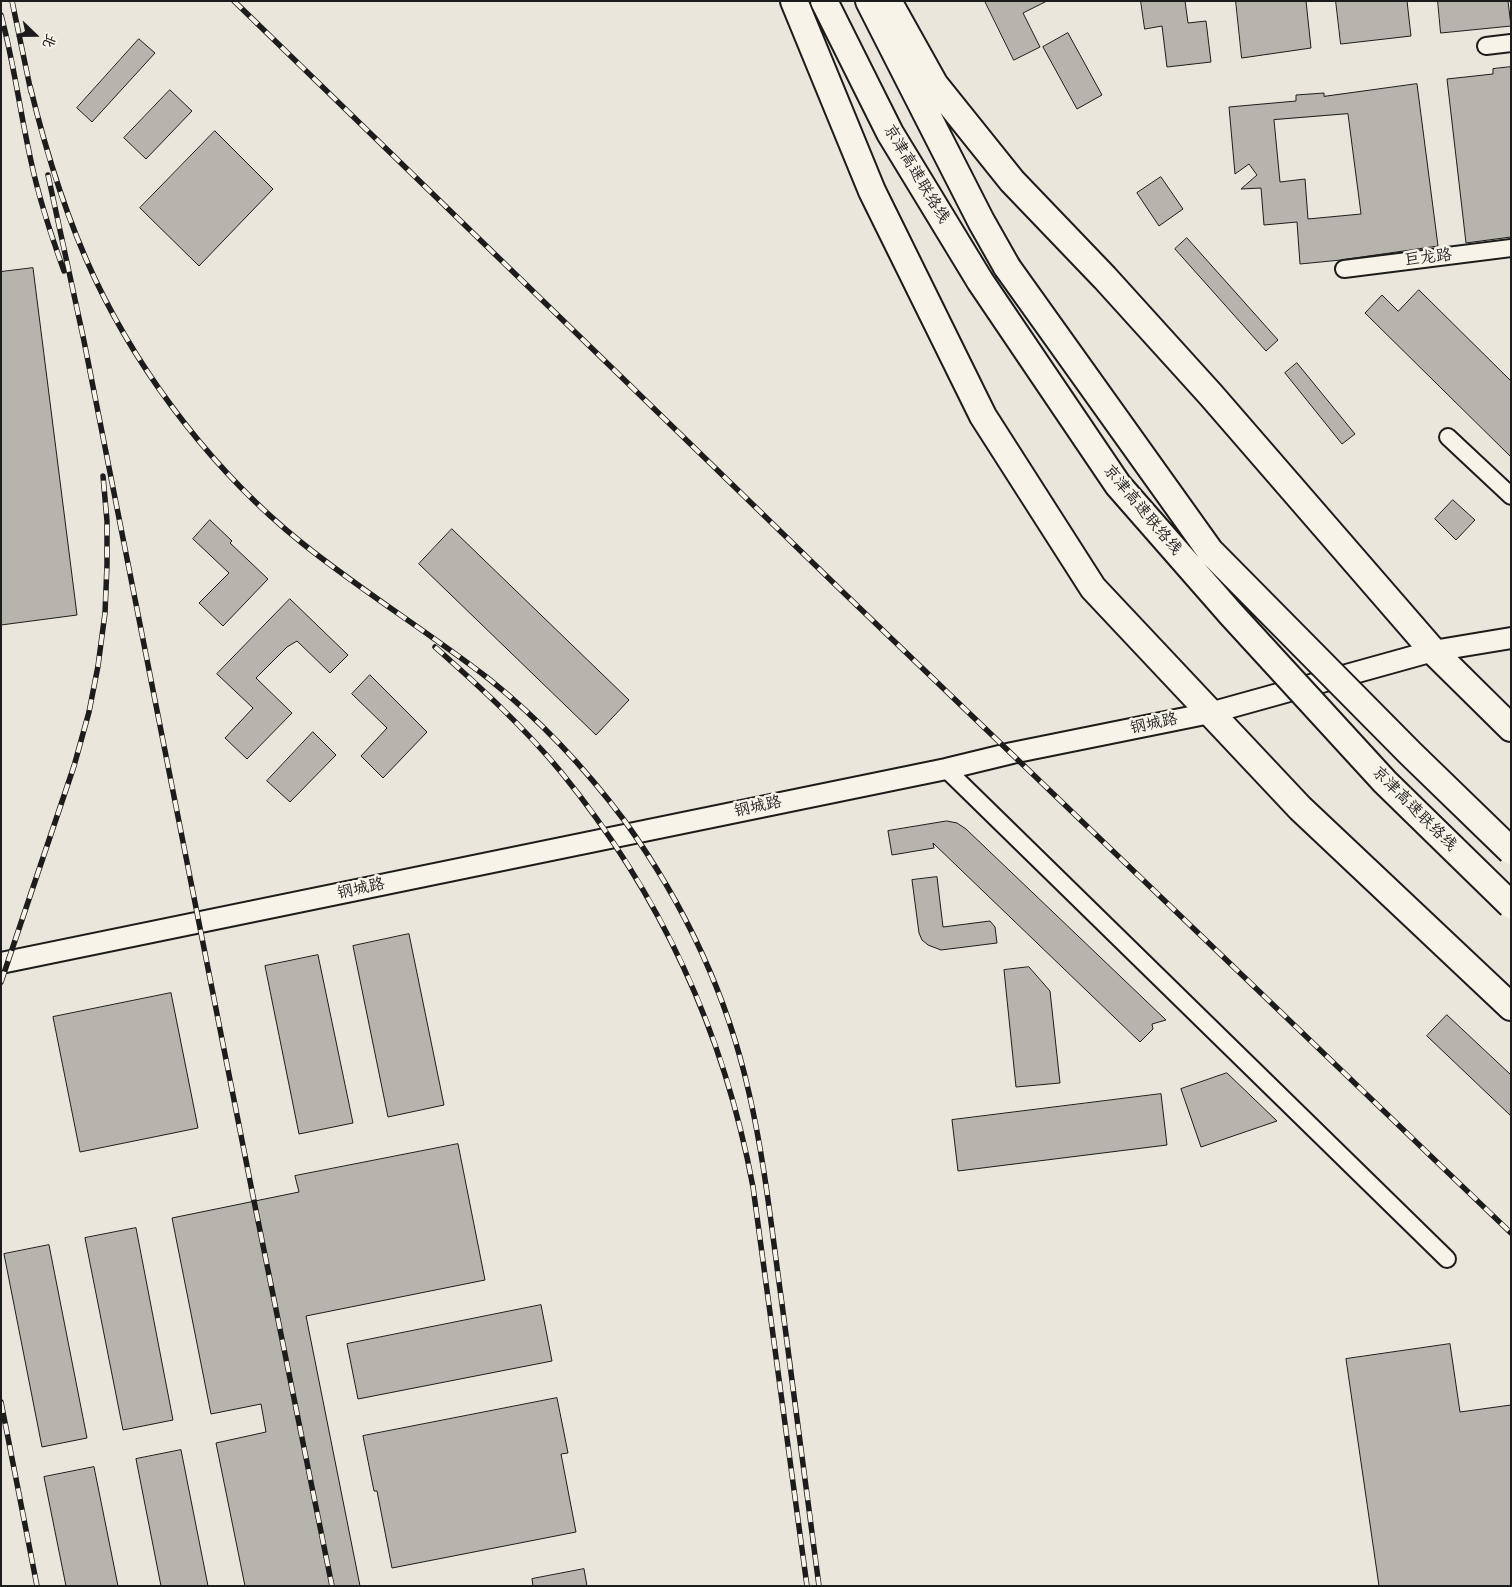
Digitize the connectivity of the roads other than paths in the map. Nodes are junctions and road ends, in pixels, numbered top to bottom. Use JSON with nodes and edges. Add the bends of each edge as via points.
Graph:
{"nodes":[{"id":1,"x":794,"y":1,"type":"edge"},
{"id":2,"x":824,"y":1,"type":"edge"},
{"id":3,"x":869,"y":1,"type":"edge"},
{"id":4,"x":888,"y":1,"type":"edge"},
{"id":5,"x":1511,"y":43,"type":"edge"},
{"id":6,"x":1486,"y":46,"type":"dead end"},
{"id":7,"x":1511,"y":248,"type":"edge"},
{"id":8,"x":1344,"y":268,"type":"dead end"},
{"id":9,"x":1448,"y":436,"type":"dead end"},
{"id":10,"x":1511,"y":496,"type":"edge"},
{"id":11,"x":1511,"y":638,"type":"edge"},
{"id":12,"x":1433,"y":651,"type":"junction"},
{"id":13,"x":1210,"y":713,"type":"junction"},
{"id":14,"x":1511,"y":728,"type":"edge"},
{"id":15,"x":946,"y":769,"type":"junction"},
{"id":16,"x":1511,"y":851,"type":"edge"},
{"id":17,"x":1511,"y":905,"type":"edge"},
{"id":18,"x":1,"y":963,"type":"edge"},
{"id":19,"x":1511,"y":1007,"type":"edge"},
{"id":20,"x":1447,"y":1259,"type":"dead end"}],
"edges":[{"from":1,"to":13,"type":"highway","via":[[872,191],[983,416],[1093,588]]},
{"from":2,"to":17,"type":"highway","name":"京津高速联络线","bridge":true,"via":[[890,133],[980,281],[1118,486],[1385,782]]},
{"from":3,"to":16,"type":"highway","name":"京津高速联络线","bridge":true,"via":[[980,221],[1007,267],[1210,552]]},
{"from":4,"to":12,"type":"highway","via":[[935,85],[1012,181],[1211,395]]},
{"from":5,"to":6,"type":"street"},
{"from":7,"to":8,"type":"street","name":"巨龙路"},
{"from":9,"to":10,"type":"street"},
{"from":11,"to":12,"type":"street","name":"钢城路"},
{"from":12,"to":13,"type":"street","name":"钢城路"},
{"from":12,"to":14,"type":"highway"},
{"from":13,"to":15,"type":"street","name":"钢城路"},
{"from":13,"to":19,"type":"highway","via":[[1300,808]]},
{"from":15,"to":18,"type":"street","name":"钢城路"},
{"from":15,"to":20,"type":"street"}]}
